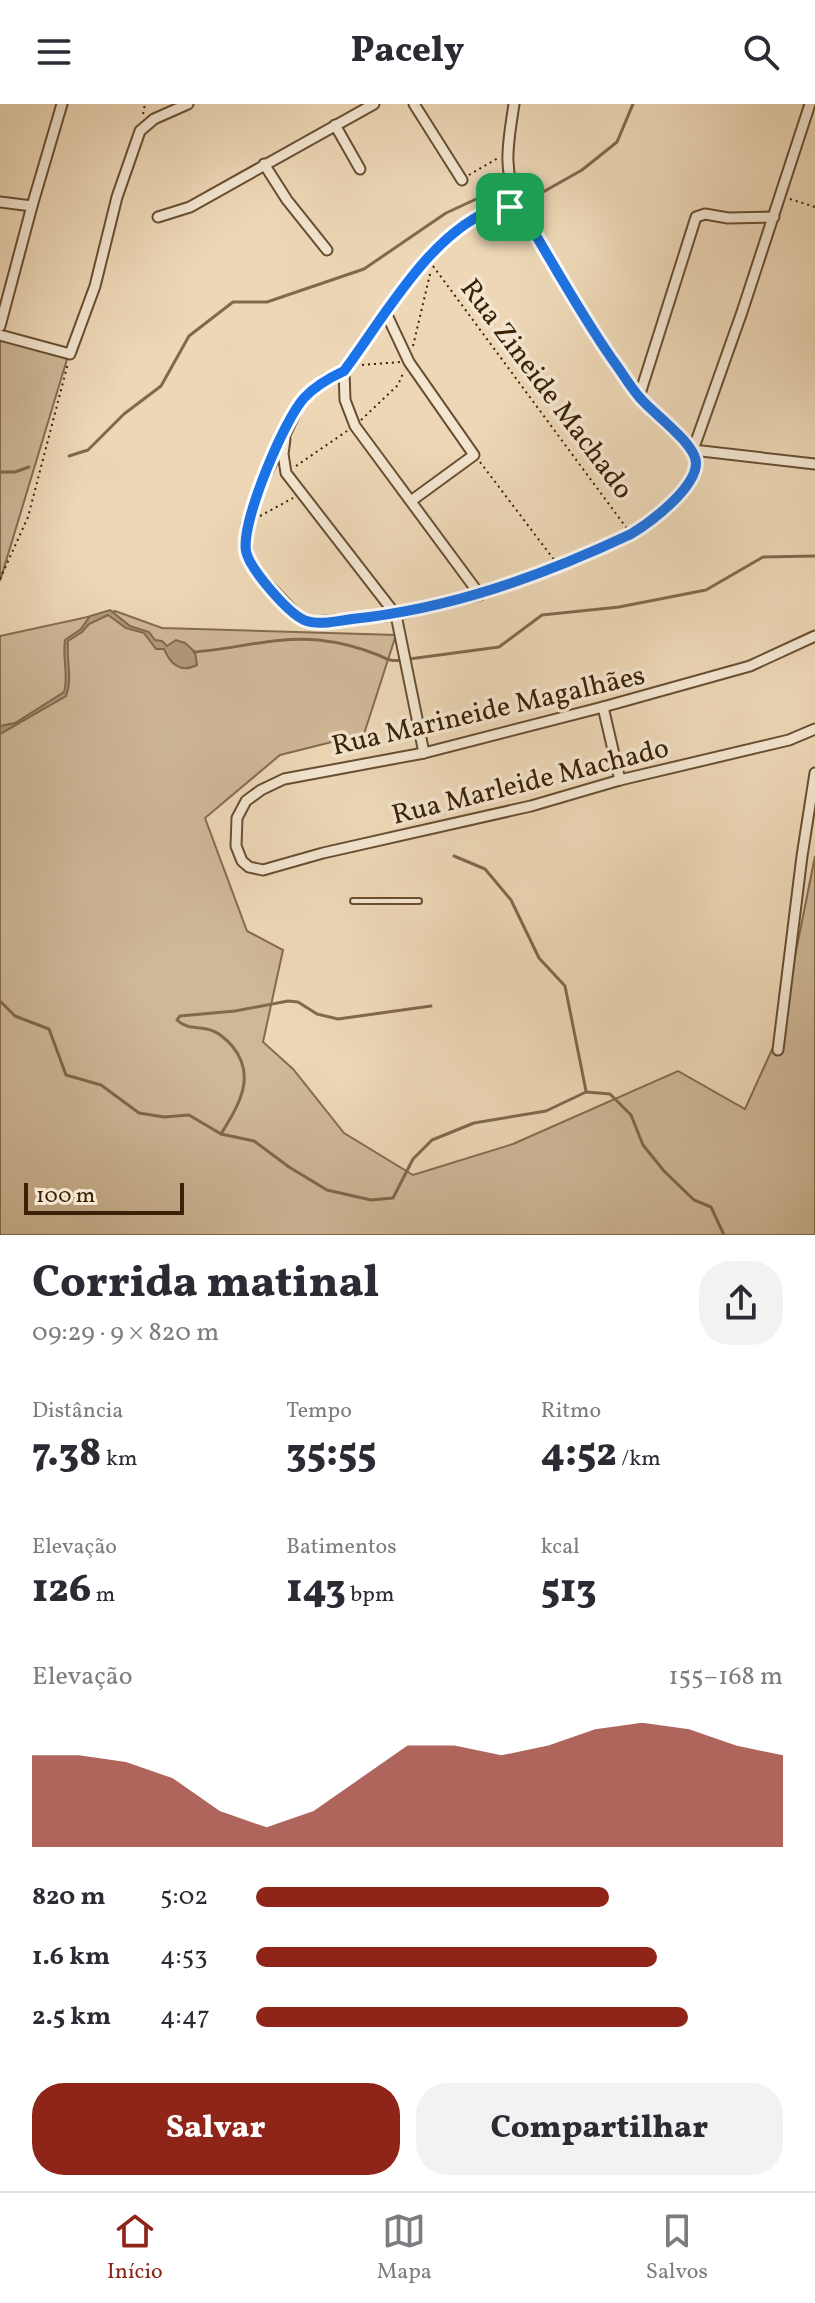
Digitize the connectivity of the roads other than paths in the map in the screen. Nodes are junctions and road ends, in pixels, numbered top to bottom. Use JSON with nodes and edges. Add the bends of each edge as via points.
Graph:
{"nodes":[{"id":1,"x":54,"y":104,"type":"edge"},
{"id":2,"x":62,"y":104,"type":"edge"},
{"id":3,"x":188,"y":104,"type":"edge"},
{"id":4,"x":374,"y":104,"type":"edge"},
{"id":5,"x":414,"y":104,"type":"edge"},
{"id":6,"x":514,"y":104,"type":"edge"},
{"id":7,"x":810,"y":104,"type":"edge"},
{"id":8,"x":58,"y":119,"type":"junction"},
{"id":9,"x":335,"y":125,"type":"junction"},
{"id":10,"x":264,"y":164,"type":"junction"},
{"id":11,"x":360,"y":169,"type":"dead end"},
{"id":12,"x":462,"y":180,"type":"road end"},
{"id":13,"x":0,"y":202,"type":"edge"},
{"id":14,"x":32,"y":206,"type":"junction"},
{"id":15,"x":519,"y":207,"type":"junction"},
{"id":16,"x":158,"y":217,"type":"dead end"},
{"id":17,"x":774,"y":217,"type":"junction"},
{"id":18,"x":327,"y":250,"type":"dead end"},
{"id":19,"x":386,"y":313,"type":"junction"},
{"id":20,"x":0,"y":326,"type":"edge"},
{"id":21,"x":0,"y":335,"type":"edge"},
{"id":22,"x":344,"y":371,"type":"junction"},
{"id":23,"x":639,"y":397,"type":"junction"},
{"id":24,"x":287,"y":428,"type":"junction"},
{"id":25,"x":693,"y":450,"type":"junction"},
{"id":26,"x":815,"y":464,"type":"edge"},
{"id":27,"x":411,"y":501,"type":"junction"},
{"id":28,"x":396,"y":615,"type":"junction"},
{"id":29,"x":815,"y":636,"type":"edge"},
{"id":30,"x":603,"y":707,"type":"junction"},
{"id":31,"x":815,"y":729,"type":"edge"},
{"id":32,"x":424,"y":753,"type":"junction"},
{"id":33,"x":815,"y":773,"type":"edge"},
{"id":34,"x":620,"y":780,"type":"junction"},
{"id":35,"x":255,"y":869,"type":"joint"},
{"id":36,"x":353,"y":901,"type":"dead end"},
{"id":37,"x":419,"y":901,"type":"dead end"},
{"id":38,"x":778,"y":1050,"type":"dead end"}],
"edges":[{"from":1,"to":8,"type":"street"},
{"from":2,"to":8,"type":"street"},
{"from":3,"to":21,"type":"street","via":[[140,131],[70,354]]},
{"from":4,"to":9,"type":"street"},
{"from":5,"to":12,"type":"street"},
{"from":6,"to":15,"type":"street","via":[[506,154]]},
{"from":7,"to":17,"type":"street"},
{"from":8,"to":14,"type":"street"},
{"from":9,"to":10,"type":"street"},
{"from":9,"to":11,"type":"street"},
{"from":10,"to":16,"type":"street","via":[[190,207]]},
{"from":10,"to":18,"type":"street"},
{"from":13,"to":14,"type":"street"},
{"from":14,"to":20,"type":"street"},
{"from":15,"to":19,"type":"street","via":[[493,209],[461,227]]},
{"from":15,"to":23,"type":"street"},
{"from":17,"to":23,"type":"street","via":[[696,217]]},
{"from":17,"to":25,"type":"street"},
{"from":19,"to":22,"type":"street"},
{"from":19,"to":27,"type":"street","via":[[409,362],[474,455]]},
{"from":22,"to":24,"type":"street","via":[[301,401]]},
{"from":22,"to":27,"type":"street","via":[[345,400],[355,426]]},
{"from":23,"to":25,"type":"street"},
{"from":24,"to":28,"type":"street","via":[[286,473]]},
{"from":24,"to":28,"type":"street","via":[[247,524],[249,561],[303,620]]},
{"from":25,"to":26,"type":"street"},
{"from":27,"to":28,"type":"street","via":[[480,595]]},
{"from":28,"to":32,"type":"street"},
{"from":29,"to":30,"type":"street","name":"Rua Marineide Magalhães","via":[[750,666]]},
{"from":30,"to":32,"type":"street","name":"Rua Marineide Magalhães"},
{"from":30,"to":34,"type":"street"},
{"from":31,"to":34,"type":"street","name":"Rua Marleide Machado","via":[[789,740]]},
{"from":32,"to":35,"type":"street","name":"Rua Marineide Magalhães","via":[[321,770],[261,790],[246,801],[235,833],[242,861]]},
{"from":33,"to":38,"type":"street"},
{"from":34,"to":35,"type":"street","name":"Rua Marleide Machado","via":[[531,806]]},
{"from":36,"to":37,"type":"lane"}]}
